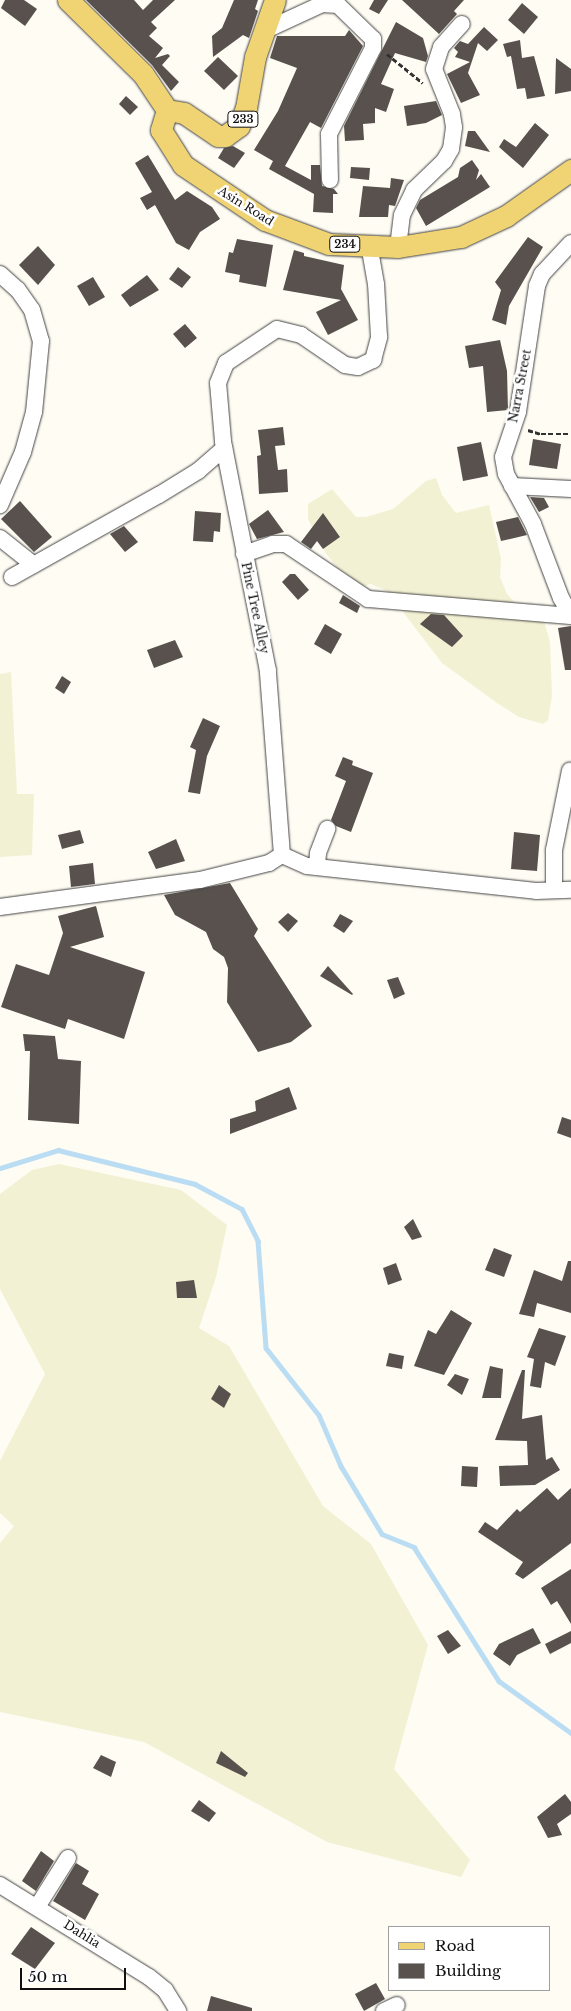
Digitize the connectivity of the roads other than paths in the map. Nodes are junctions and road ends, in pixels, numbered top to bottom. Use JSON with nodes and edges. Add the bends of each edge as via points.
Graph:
{"nodes":[{"id":1,"x":68,"y":0,"type":"edge"},
{"id":2,"x":275,"y":0,"type":"edge"},
{"id":3,"x":323,"y":2,"type":"edge"},
{"id":4,"x":462,"y":24,"type":"dead end"},
{"id":5,"x":266,"y":30,"type":"junction"},
{"id":6,"x":167,"y":110,"type":"junction"},
{"id":7,"x":571,"y":170,"type":"edge"},
{"id":8,"x":330,"y":180,"type":"dead end"},
{"id":9,"x":571,"y":243,"type":"edge"},
{"id":10,"x":369,"y":245,"type":"junction"},
{"id":11,"x":398,"y":247,"type":"junction"},
{"id":12,"x":0,"y":274,"type":"edge"},
{"id":13,"x":224,"y":448,"type":"junction"},
{"id":14,"x":512,"y":486,"type":"junction"},
{"id":15,"x":571,"y":489,"type":"edge"},
{"id":16,"x":0,"y":505,"type":"edge"},
{"id":17,"x":0,"y":538,"type":"edge"},
{"id":18,"x":244,"y":554,"type":"junction"},
{"id":19,"x":34,"y":565,"type":"junction"},
{"id":20,"x":12,"y":577,"type":"dead end"},
{"id":21,"x":571,"y":616,"type":"edge"},
{"id":22,"x":570,"y":771,"type":"edge"},
{"id":23,"x":327,"y":829,"type":"dead end"},
{"id":24,"x":564,"y":832,"type":"edge"},
{"id":25,"x":282,"y":855,"type":"junction"},
{"id":26,"x":317,"y":867,"type":"junction"},
{"id":27,"x":554,"y":888,"type":"junction"},
{"id":28,"x":571,"y":890,"type":"edge"},
{"id":29,"x":0,"y":907,"type":"edge"},
{"id":30,"x":68,"y":1858,"type":"dead end"},
{"id":31,"x":0,"y":1885,"type":"edge"},
{"id":32,"x":38,"y":1907,"type":"junction"},
{"id":33,"x":178,"y":2011,"type":"edge"}],
"edges":[{"from":1,"to":6,"type":"main road","via":[[143,74]]},
{"from":2,"to":5,"type":"main road","number":"233"},
{"from":3,"to":5,"type":"street"},
{"from":3,"to":8,"type":"street","via":[[338,4],[349,12],[369,33],[372,48],[329,134]]},
{"from":4,"to":11,"type":"street","via":[[435,57],[434,69],[454,127],[451,149],[444,161],[414,190],[402,215]]},
{"from":5,"to":6,"type":"main road","number":"233","via":[[255,57],[244,118],[233,132],[218,136],[184,113]]},
{"from":6,"to":10,"type":"main road","name":"Asin Road","number":"234","via":[[161,122],[163,138],[183,165],[206,181],[265,220],[304,236],[329,244]]},
{"from":7,"to":11,"type":"main road","name":"Asin Road","number":"234","via":[[506,216],[482,228],[427,245]]},
{"from":9,"to":14,"type":"street","name":"Narra Street","via":[[542,274],[537,286],[518,412],[503,457]]},
{"from":10,"to":11,"type":"main road","name":"Asin Road","number":"234"},
{"from":10,"to":13,"type":"street","name":"Pine Tree Alley","via":[[376,284],[379,337],[373,360],[358,367],[344,365],[290,330],[277,329],[265,335],[226,363],[220,374]]},
{"from":12,"to":16,"type":"street","via":[[18,290],[32,310],[41,341],[34,412],[23,452]]},
{"from":13,"to":18,"type":"street","name":"Pine Tree Alley"},
{"from":13,"to":19,"type":"street","via":[[173,486]]},
{"from":14,"to":15,"type":"street"},
{"from":14,"to":21,"type":"street","name":"Narra Street","via":[[533,524]]},
{"from":17,"to":19,"type":"street"},
{"from":18,"to":21,"type":"street","via":[[273,544],[286,544],[368,599]]},
{"from":18,"to":25,"type":"street","name":"Pine Tree Alley","via":[[268,672]]},
{"from":19,"to":20,"type":"street"},
{"from":22,"to":24,"type":"street"},
{"from":23,"to":26,"type":"street","via":[[318,853]]},
{"from":24,"to":27,"type":"street"},
{"from":25,"to":26,"type":"street"},
{"from":25,"to":29,"type":"street","via":[[269,863],[200,880]]},
{"from":26,"to":27,"type":"street","via":[[536,891]]},
{"from":27,"to":28,"type":"street"},
{"from":30,"to":32,"type":"street"},
{"from":31,"to":32,"type":"street","name":"Dahlia"},
{"from":32,"to":33,"type":"street","name":"Dahlia","via":[[149,1977],[165,1990]]}]}
